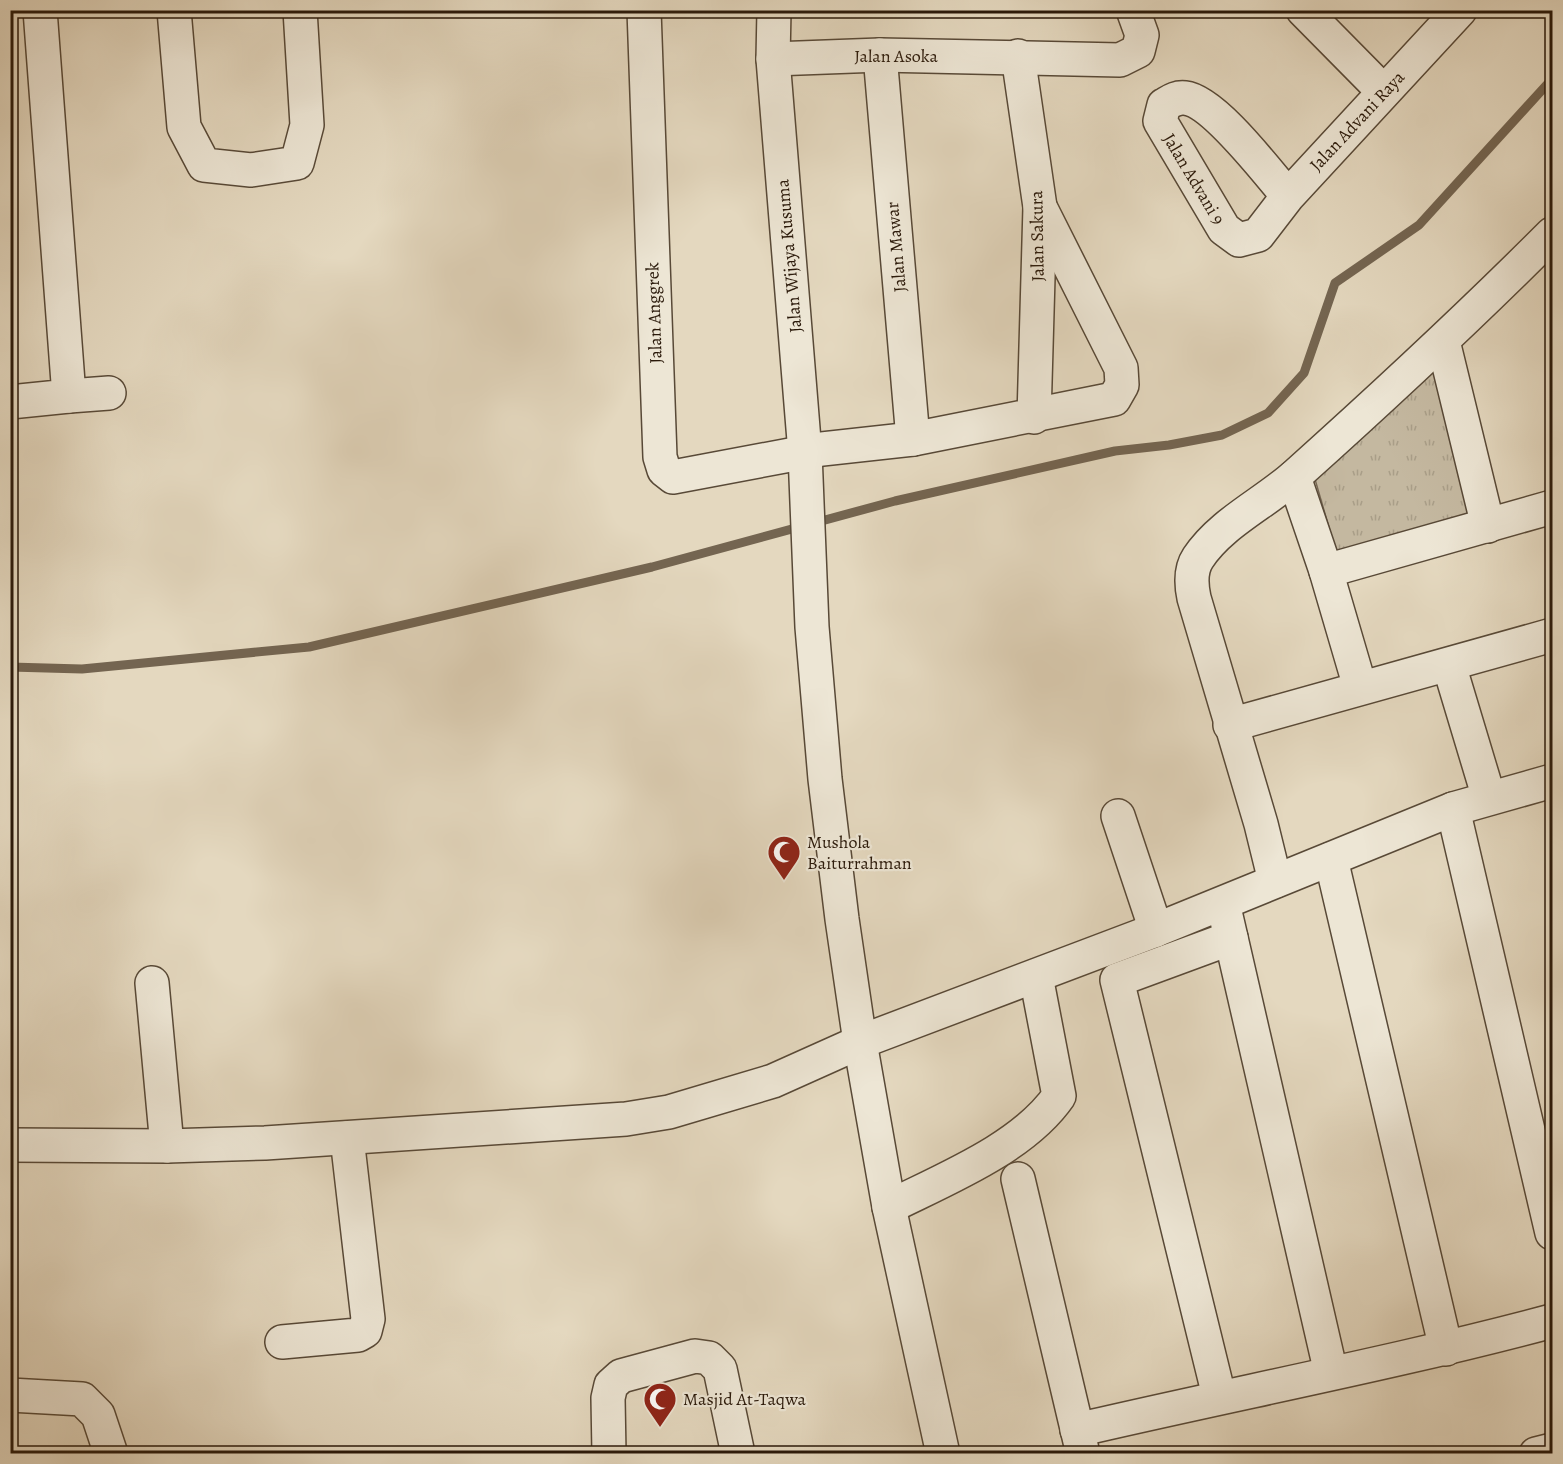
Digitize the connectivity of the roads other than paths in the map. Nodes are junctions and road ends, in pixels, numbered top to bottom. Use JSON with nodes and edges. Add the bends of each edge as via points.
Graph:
{"nodes":[{"id":1,"x":40,"y":10,"type":"edge"},
{"id":2,"x":174,"y":10,"type":"edge"},
{"id":3,"x":300,"y":10,"type":"edge"},
{"id":4,"x":644,"y":10,"type":"edge"},
{"id":5,"x":774,"y":10,"type":"edge"},
{"id":6,"x":1133,"y":10,"type":"edge"},
{"id":7,"x":1303,"y":10,"type":"edge"},
{"id":8,"x":1460,"y":10,"type":"edge"},
{"id":9,"x":880,"y":55,"type":"junction"},
{"id":10,"x":1018,"y":57,"type":"junction"},
{"id":11,"x":773,"y":59,"type":"junction"},
{"id":12,"x":1383,"y":91,"type":"junction"},
{"id":13,"x":1288,"y":196,"type":"junction"},
{"id":14,"x":1040,"y":207,"type":"junction"},
{"id":15,"x":1258,"y":235,"type":"joint"},
{"id":16,"x":1551,"y":242,"type":"edge"},
{"id":17,"x":1443,"y":341,"type":"junction"},
{"id":18,"x":109,"y":393,"type":"dead end"},
{"id":19,"x":69,"y":396,"type":"junction"},
{"id":20,"x":10,"y":402,"type":"edge"},
{"id":21,"x":1034,"y":417,"type":"junction"},
{"id":22,"x":913,"y":439,"type":"junction"},
{"id":23,"x":805,"y":453,"type":"junction"},
{"id":24,"x":1294,"y":477,"type":"junction"},
{"id":25,"x":1552,"y":507,"type":"edge"},
{"id":26,"x":1488,"y":526,"type":"junction"},
{"id":27,"x":1326,"y":571,"type":"junction"},
{"id":28,"x":1552,"y":636,"type":"edge"},
{"id":29,"x":1449,"y":664,"type":"junction"},
{"id":30,"x":1360,"y":687,"type":"junction"},
{"id":31,"x":1230,"y":725,"type":"junction"},
{"id":32,"x":1552,"y":781,"type":"edge"},
{"id":33,"x":1489,"y":798,"type":"junction"},
{"id":34,"x":1453,"y":809,"type":"junction"},
{"id":35,"x":1118,"y":816,"type":"dead end"},
{"id":36,"x":1330,"y":859,"type":"junction"},
{"id":37,"x":1275,"y":881,"type":"junction"},
{"id":38,"x":1223,"y":903,"type":"junction"},
{"id":39,"x":1156,"y":930,"type":"junction"},
{"id":40,"x":1231,"y":938,"type":"junction"},
{"id":41,"x":1036,"y":976,"type":"junction"},
{"id":42,"x":152,"y":983,"type":"dead end"},
{"id":43,"x":860,"y":1042,"type":"junction"},
{"id":44,"x":347,"y":1138,"type":"junction"},
{"id":45,"x":10,"y":1145,"type":"edge"},
{"id":46,"x":167,"y":1146,"type":"junction"},
{"id":47,"x":1017,"y":1179,"type":"dead end"},
{"id":48,"x":890,"y":1207,"type":"junction"},
{"id":49,"x":1552,"y":1233,"type":"edge"},
{"id":50,"x":1552,"y":1321,"type":"edge"},
{"id":51,"x":282,"y":1342,"type":"dead end"},
{"id":52,"x":1446,"y":1349,"type":"junction"},
{"id":53,"x":1331,"y":1373,"type":"junction"},
{"id":54,"x":10,"y":1395,"type":"edge"},
{"id":55,"x":1219,"y":1396,"type":"junction"},
{"id":56,"x":1080,"y":1442,"type":"edge"},
{"id":57,"x":1552,"y":1450,"type":"edge"},
{"id":58,"x":111,"y":1454,"type":"edge"},
{"id":59,"x":609,"y":1454,"type":"edge"},
{"id":60,"x":738,"y":1454,"type":"edge"},
{"id":61,"x":943,"y":1454,"type":"edge"},
{"id":62,"x":1536,"y":1454,"type":"edge"}],
"edges":[{"from":1,"to":19,"type":"street"},
{"from":2,"to":3,"type":"street","via":[[184,127],[204,165],[251,170],[297,163],[307,125]]},
{"from":4,"to":23,"type":"street","name":"Jalan Anggrek","via":[[660,457],[664,470],[673,477]]},
{"from":5,"to":11,"type":"street","name":"Jalan Wijaya Kusuma"},
{"from":6,"to":10,"type":"street","name":"Jalan Asoka","via":[[1142,36],[1138,51],[1131,56],[1120,60]]},
{"from":7,"to":12,"type":"street"},
{"from":8,"to":12,"type":"street","name":"Jalan Advani Raya"},
{"from":9,"to":10,"type":"street","name":"Jalan Asoka"},
{"from":9,"to":11,"type":"street","name":"Jalan Asoka"},
{"from":9,"to":22,"type":"street","name":"Jalan Mawar"},
{"from":10,"to":14,"type":"street","name":"Jalan Sakura"},
{"from":11,"to":23,"type":"street","name":"Jalan Wijaya Kusuma"},
{"from":12,"to":13,"type":"street","name":"Jalan Advani Raya"},
{"from":13,"to":15,"type":"street","name":"Jalan Advani Raya"},
{"from":13,"to":15,"type":"street","name":"Jalan Advani 9","via":[[1204,106],[1187,98],[1175,98],[1164,105],[1160,121],[1224,229],[1239,240]]},
{"from":14,"to":21,"type":"street","name":"Jalan Sakura"},
{"from":14,"to":21,"type":"street","name":"Jalan Anggrek","via":[[1123,376],[1120,392],[1114,399]]},
{"from":16,"to":17,"type":"street"},
{"from":17,"to":24,"type":"street"},
{"from":17,"to":26,"type":"street"},
{"from":18,"to":19,"type":"street"},
{"from":19,"to":20,"type":"street"},
{"from":21,"to":22,"type":"street","name":"Jalan Anggrek"},
{"from":22,"to":23,"type":"street","name":"Jalan Anggrek"},
{"from":23,"to":43,"type":"street","name":"Jalan Wijaya Kusuma","via":[[825,779]]},
{"from":24,"to":27,"type":"street"},
{"from":24,"to":31,"type":"street","via":[[1214,539],[1193,566],[1191,587]]},
{"from":25,"to":26,"type":"street"},
{"from":26,"to":27,"type":"street"},
{"from":27,"to":30,"type":"street"},
{"from":28,"to":29,"type":"street"},
{"from":29,"to":30,"type":"street"},
{"from":29,"to":33,"type":"street"},
{"from":30,"to":31,"type":"street"},
{"from":31,"to":37,"type":"street"},
{"from":32,"to":33,"type":"street"},
{"from":33,"to":34,"type":"street"},
{"from":34,"to":36,"type":"street"},
{"from":34,"to":49,"type":"street"},
{"from":35,"to":39,"type":"street"},
{"from":36,"to":37,"type":"street"},
{"from":36,"to":52,"type":"street"},
{"from":37,"to":38,"type":"street"},
{"from":38,"to":39,"type":"street"},
{"from":38,"to":40,"type":"street"},
{"from":39,"to":41,"type":"street"},
{"from":40,"to":53,"type":"street"},
{"from":40,"to":55,"type":"street","via":[[1117,980]]},
{"from":41,"to":43,"type":"street"},
{"from":41,"to":48,"type":"street","via":[[1059,1096],[1045,1116],[1006,1143],[960,1172]]},
{"from":42,"to":46,"type":"street"},
{"from":43,"to":44,"type":"street","via":[[773,1081],[669,1112],[626,1119]]},
{"from":43,"to":48,"type":"street","name":"Jalan Wijaya Kusuma"},
{"from":44,"to":46,"type":"street"},
{"from":44,"to":51,"type":"street","via":[[368,1319],[365,1331],[358,1335]]},
{"from":45,"to":46,"type":"street"},
{"from":47,"to":56,"type":"street"},
{"from":48,"to":61,"type":"street","name":"Jalan Wijaya Kusuma"},
{"from":50,"to":52,"type":"street"},
{"from":52,"to":53,"type":"street"},
{"from":53,"to":55,"type":"street"},
{"from":54,"to":58,"type":"street","via":[[82,1400],[98,1415]]},
{"from":55,"to":56,"type":"street"},
{"from":57,"to":62,"type":"street"},
{"from":59,"to":60,"type":"street","via":[[610,1385],[621,1376],[695,1356],[709,1358],[720,1369]]}]}
